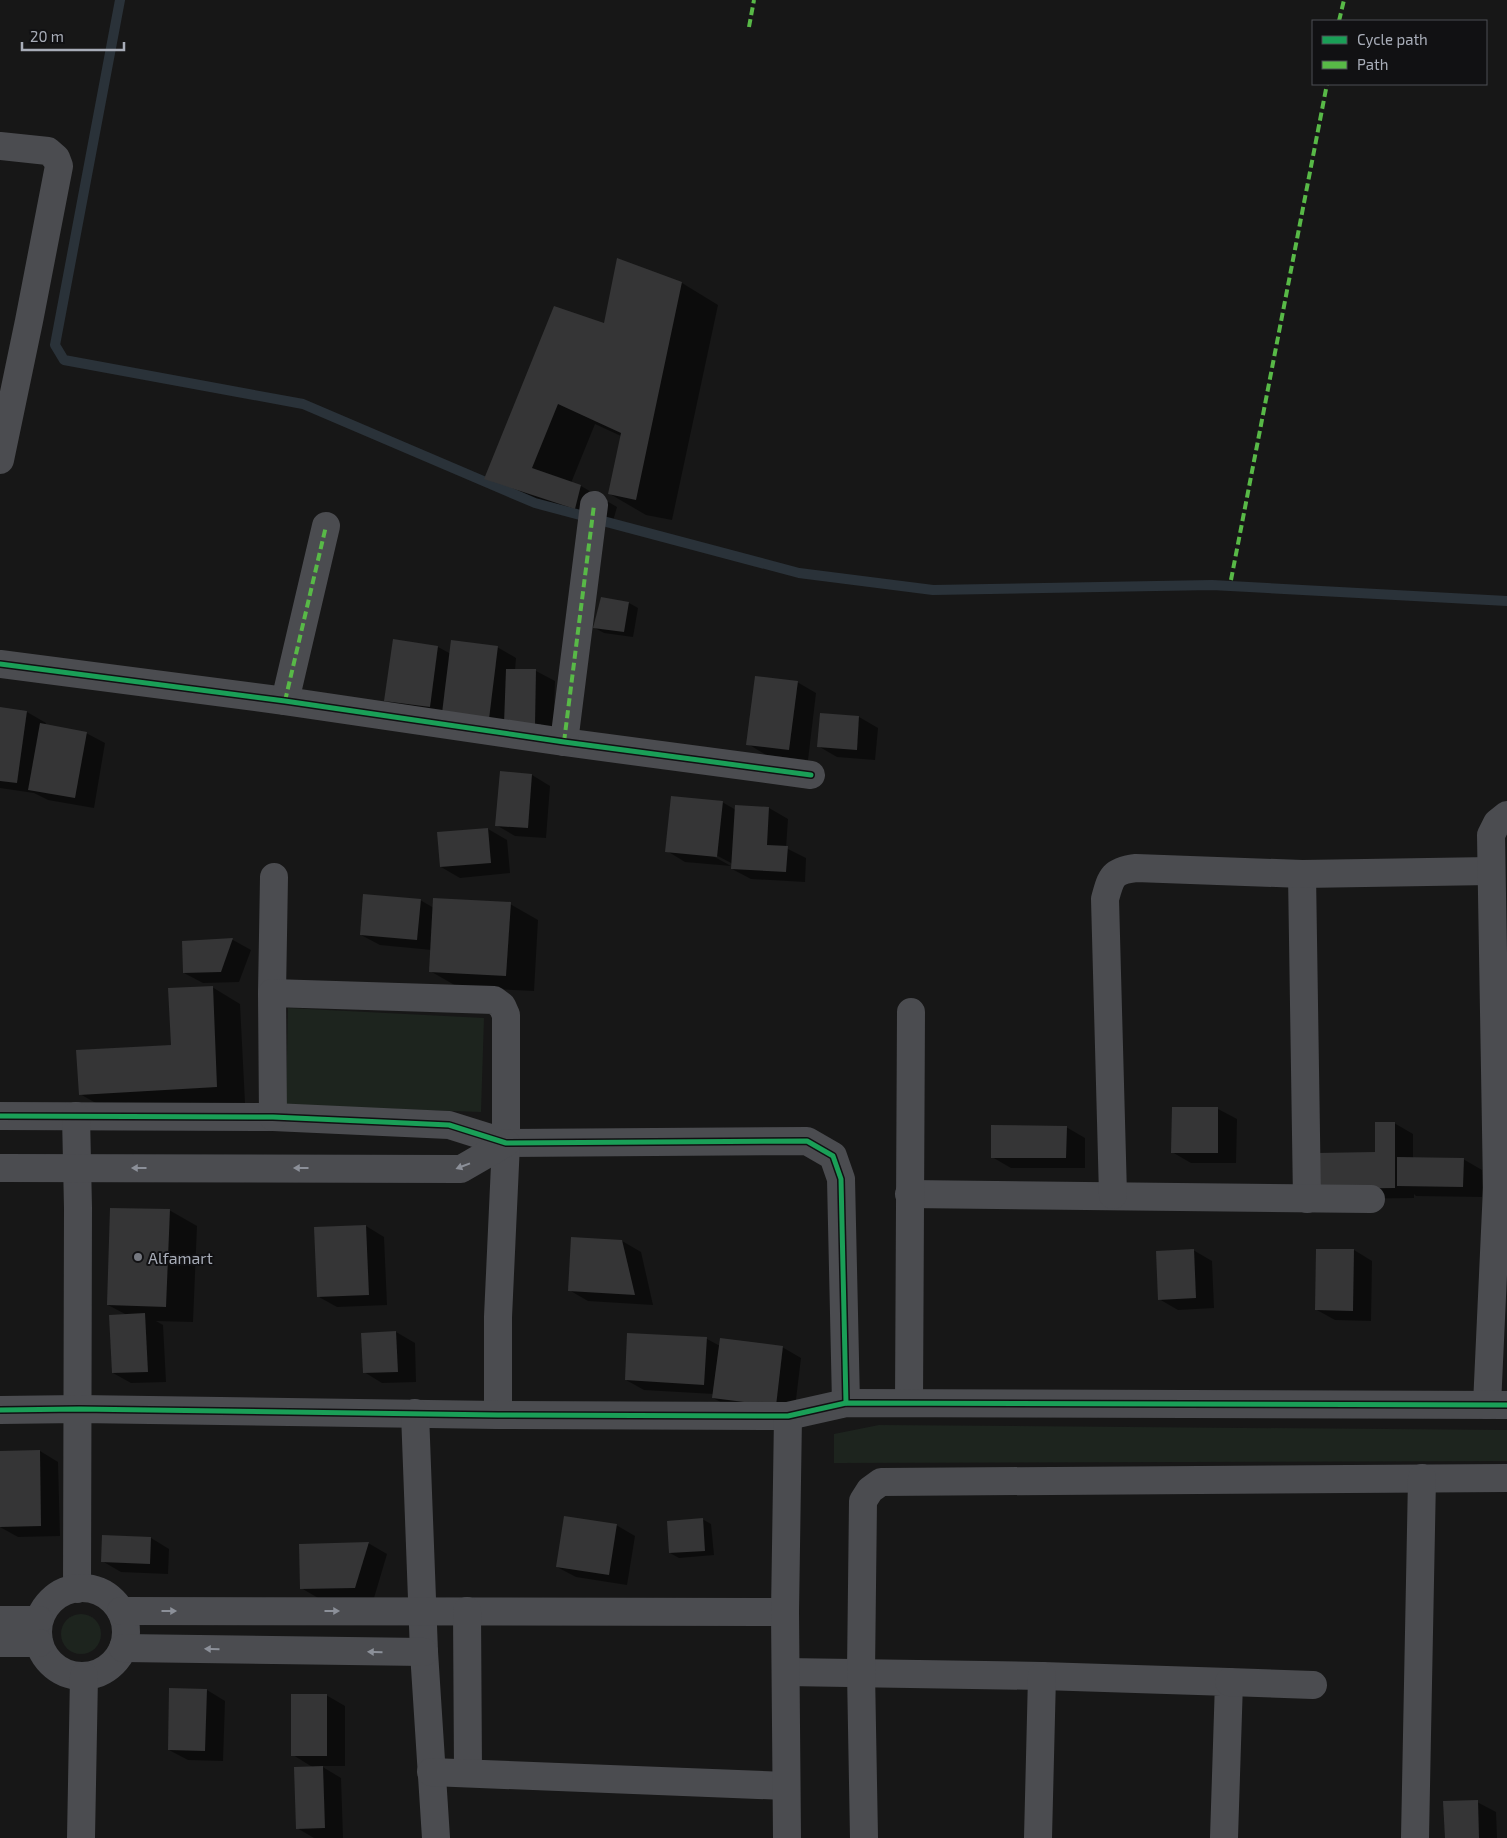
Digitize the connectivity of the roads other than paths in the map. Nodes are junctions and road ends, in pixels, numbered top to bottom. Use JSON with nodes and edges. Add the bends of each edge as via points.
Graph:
{"nodes":[{"id":1,"x":0,"y":146,"type":"edge"},
{"id":2,"x":0,"y":460,"type":"edge"},
{"id":3,"x":594,"y":505,"type":"dead end"},
{"id":4,"x":326,"y":526,"type":"dead end"},
{"id":5,"x":0,"y":664,"type":"edge"},
{"id":6,"x":285,"y":701,"type":"junction"},
{"id":7,"x":564,"y":742,"type":"junction"},
{"id":8,"x":811,"y":775,"type":"dead end"},
{"id":9,"x":1507,"y":815,"type":"edge"},
{"id":10,"x":1491,"y":872,"type":"junction"},
{"id":11,"x":1302,"y":874,"type":"junction"},
{"id":12,"x":274,"y":877,"type":"dead end"},
{"id":13,"x":272,"y":993,"type":"junction"},
{"id":14,"x":911,"y":1012,"type":"dead end"},
{"id":15,"x":0,"y":1116,"type":"edge"},
{"id":16,"x":76,"y":1116,"type":"junction"},
{"id":17,"x":273,"y":1117,"type":"junction"},
{"id":18,"x":506,"y":1143,"type":"junction"},
{"id":19,"x":0,"y":1168,"type":"edge"},
{"id":20,"x":77,"y":1168,"type":"junction"},
{"id":21,"x":1502,"y":1188,"type":"edge"},
{"id":22,"x":909,"y":1194,"type":"junction"},
{"id":23,"x":1113,"y":1195,"type":"junction"},
{"id":24,"x":1306,"y":1199,"type":"junction"},
{"id":25,"x":1371,"y":1199,"type":"dead end"},
{"id":26,"x":846,"y":1403,"type":"junction"},
{"id":27,"x":909,"y":1404,"type":"junction"},
{"id":28,"x":1497,"y":1405,"type":"edge"},
{"id":29,"x":79,"y":1409,"type":"junction"},
{"id":30,"x":0,"y":1410,"type":"edge"},
{"id":31,"x":415,"y":1413,"type":"junction"},
{"id":32,"x":498,"y":1415,"type":"junction"},
{"id":33,"x":788,"y":1416,"type":"junction"},
{"id":34,"x":1422,"y":1478,"type":"junction"},
{"id":35,"x":1507,"y":1478,"type":"edge"},
{"id":36,"x":77,"y":1589,"type":"junction"},
{"id":37,"x":121,"y":1611,"type":"junction"},
{"id":38,"x":467,"y":1611,"type":"junction"},
{"id":39,"x":422,"y":1612,"type":"junction"},
{"id":40,"x":785,"y":1612,"type":"junction"},
{"id":41,"x":0,"y":1620,"type":"edge"},
{"id":42,"x":39,"y":1631,"type":"junction"},
{"id":43,"x":0,"y":1643,"type":"edge"},
{"id":44,"x":123,"y":1648,"type":"junction"},
{"id":45,"x":424,"y":1652,"type":"junction"},
{"id":46,"x":786,"y":1672,"type":"junction"},
{"id":47,"x":862,"y":1672,"type":"junction"},
{"id":48,"x":84,"y":1676,"type":"junction"},
{"id":49,"x":1042,"y":1676,"type":"junction"},
{"id":50,"x":1230,"y":1682,"type":"junction"},
{"id":51,"x":1313,"y":1685,"type":"dead end"},
{"id":52,"x":431,"y":1772,"type":"junction"},
{"id":53,"x":468,"y":1772,"type":"junction"},
{"id":54,"x":786,"y":1786,"type":"junction"},
{"id":55,"x":81,"y":1838,"type":"edge"},
{"id":56,"x":436,"y":1838,"type":"edge"},
{"id":57,"x":787,"y":1838,"type":"edge"},
{"id":58,"x":864,"y":1838,"type":"edge"},
{"id":59,"x":1038,"y":1838,"type":"edge"},
{"id":60,"x":1224,"y":1838,"type":"edge"},
{"id":61,"x":1415,"y":1838,"type":"edge"}],
"edges":[{"from":1,"to":2,"type":"street","via":[[48,151],[56,158],[58,166]]},
{"from":3,"to":7,"type":"street"},
{"from":4,"to":6,"type":"street"},
{"from":5,"to":6,"type":"street"},
{"from":6,"to":7,"type":"street"},
{"from":7,"to":8,"type":"street"},
{"from":9,"to":10,"type":"street","via":[[1497,823],[1492,835]]},
{"from":10,"to":11,"type":"street"},
{"from":10,"to":21,"type":"street"},
{"from":11,"to":23,"type":"street","via":[[1136,868],[1121,870],[1110,878],[1105,899]]},
{"from":11,"to":24,"type":"street"},
{"from":12,"to":13,"type":"street"},
{"from":13,"to":17,"type":"street"},
{"from":13,"to":18,"type":"street","via":[[494,1000],[506,1015]]},
{"from":14,"to":22,"type":"street"},
{"from":15,"to":16,"type":"street"},
{"from":16,"to":17,"type":"street"},
{"from":16,"to":20,"type":"street"},
{"from":17,"to":18,"type":"street","via":[[449,1125]]},
{"from":18,"to":20,"type":"street","one_way":true,"via":[[461,1169]]},
{"from":18,"to":26,"type":"street","via":[[807,1141],[833,1156],[841,1179]]},
{"from":18,"to":32,"type":"street","via":[[498,1317]]},
{"from":19,"to":20,"type":"street"},
{"from":20,"to":29,"type":"street"},
{"from":21,"to":28,"type":"street"},
{"from":22,"to":23,"type":"street"},
{"from":22,"to":27,"type":"street"},
{"from":23,"to":24,"type":"street"},
{"from":24,"to":25,"type":"street"},
{"from":26,"to":27,"type":"street"},
{"from":26,"to":33,"type":"street"},
{"from":27,"to":28,"type":"street"},
{"from":29,"to":30,"type":"street"},
{"from":29,"to":31,"type":"street"},
{"from":29,"to":36,"type":"street"},
{"from":31,"to":32,"type":"street"},
{"from":31,"to":39,"type":"street"},
{"from":32,"to":33,"type":"street"},
{"from":33,"to":40,"type":"street"},
{"from":34,"to":35,"type":"street"},
{"from":34,"to":47,"type":"street","via":[[881,1482],[862,1501]]},
{"from":34,"to":61,"type":"street"},
{"from":36,"to":37,"type":"street","via":[[102,1593]]},
{"from":36,"to":42,"type":"street","via":[[53,1599],[45,1608]]},
{"from":37,"to":39,"type":"street","one_way":true},
{"from":37,"to":44,"type":"street","via":[[126,1629]]},
{"from":38,"to":39,"type":"street"},
{"from":38,"to":40,"type":"street"},
{"from":38,"to":53,"type":"street"},
{"from":39,"to":45,"type":"street"},
{"from":40,"to":46,"type":"street"},
{"from":41,"to":42,"type":"street"},
{"from":42,"to":43,"type":"street"},
{"from":42,"to":48,"type":"street","via":[[44,1655],[54,1666],[66,1673]]},
{"from":45,"to":44,"type":"street","one_way":true},
{"from":44,"to":48,"type":"street","via":[[110,1666]]},
{"from":45,"to":52,"type":"street"},
{"from":46,"to":47,"type":"street"},
{"from":46,"to":54,"type":"street"},
{"from":47,"to":49,"type":"street"},
{"from":47,"to":58,"type":"street"},
{"from":48,"to":55,"type":"street"},
{"from":49,"to":50,"type":"street"},
{"from":49,"to":59,"type":"street"},
{"from":50,"to":51,"type":"street"},
{"from":50,"to":60,"type":"street"},
{"from":52,"to":53,"type":"street"},
{"from":52,"to":56,"type":"street"},
{"from":53,"to":54,"type":"street"},
{"from":54,"to":57,"type":"street"}]}
